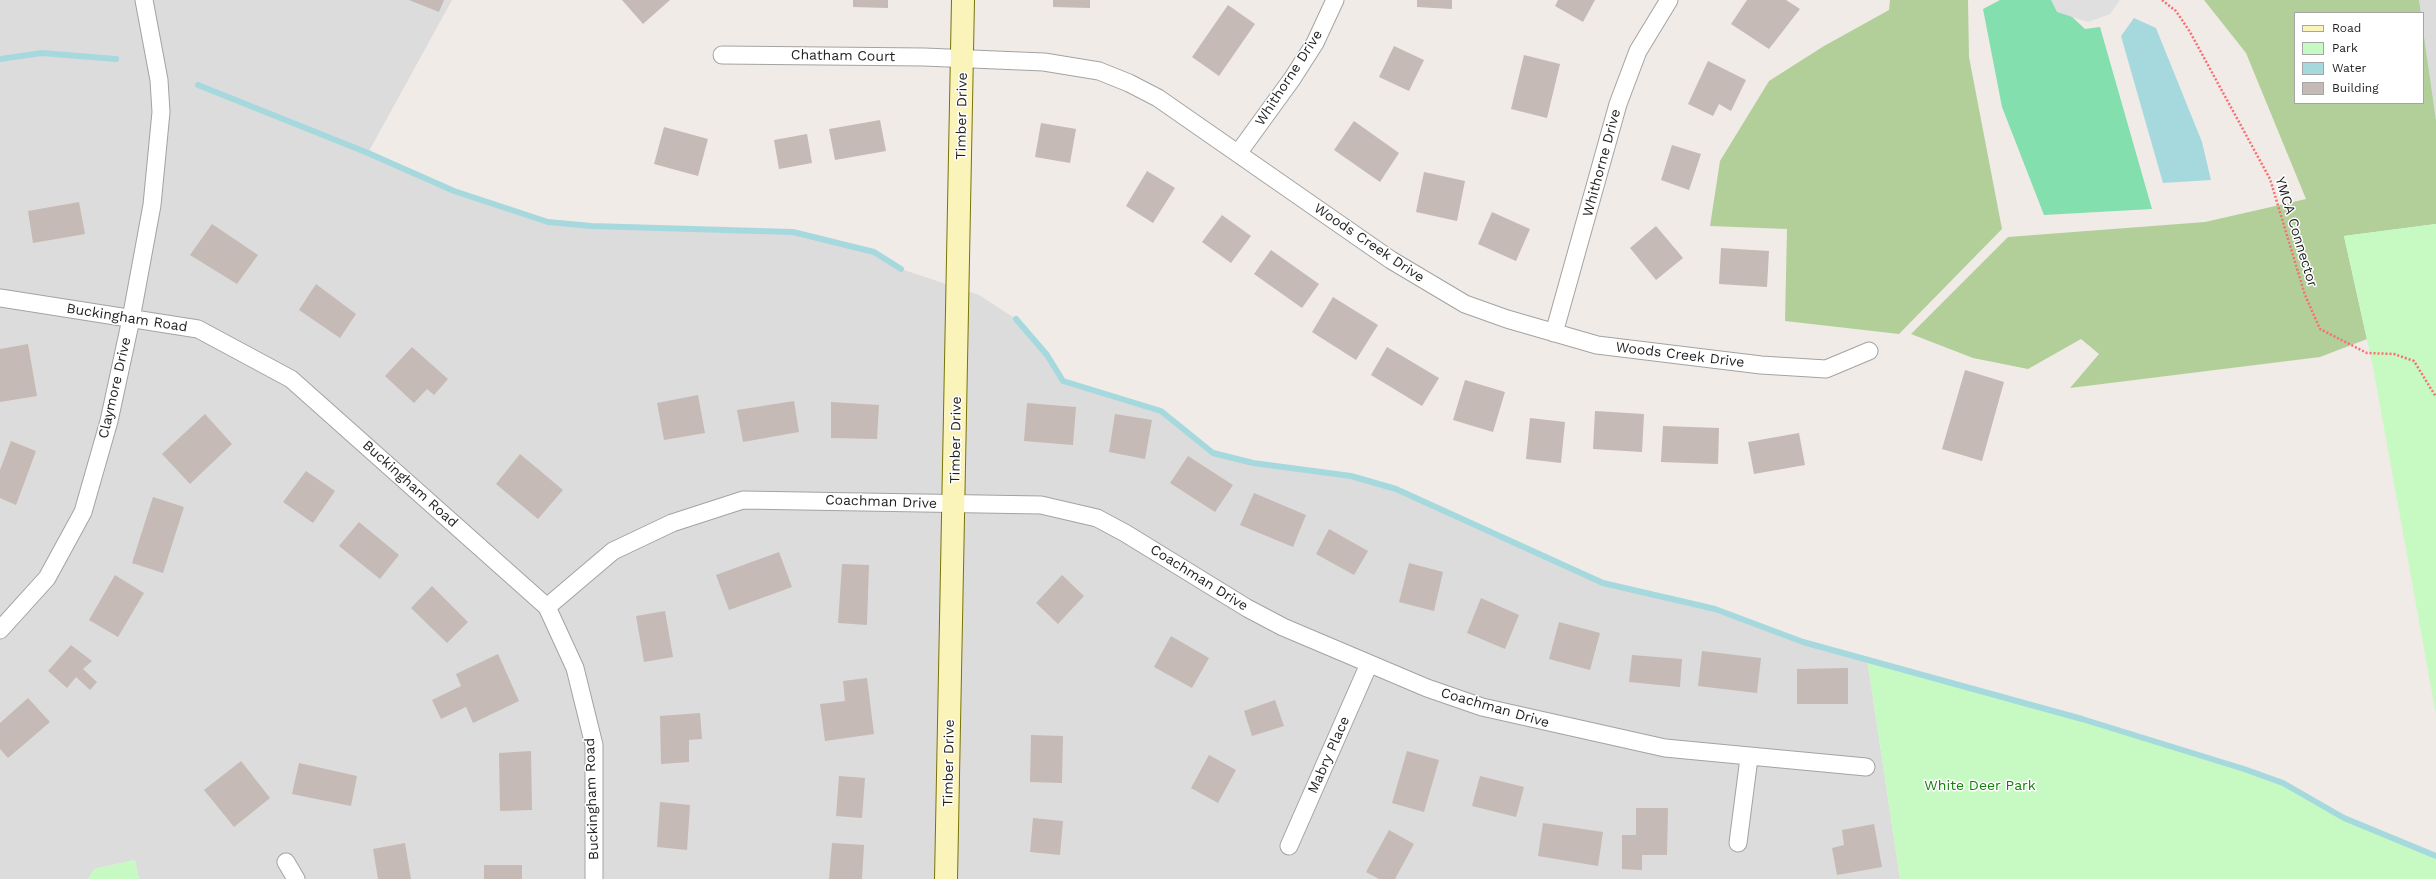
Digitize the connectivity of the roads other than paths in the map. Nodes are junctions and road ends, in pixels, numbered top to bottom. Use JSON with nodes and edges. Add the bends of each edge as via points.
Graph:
{"nodes":[{"id":1,"x":144,"y":0,"type":"edge"},
{"id":2,"x":963,"y":0,"type":"edge"},
{"id":3,"x":1335,"y":0,"type":"edge"},
{"id":4,"x":1669,"y":0,"type":"edge"},
{"id":5,"x":722,"y":55,"type":"dead end"},
{"id":6,"x":963,"y":60,"type":"junction"},
{"id":7,"x":1239,"y":152,"type":"junction"},
{"id":8,"x":0,"y":298,"type":"edge"},
{"id":9,"x":131,"y":319,"type":"junction"},
{"id":10,"x":1554,"y":333,"type":"junction"},
{"id":11,"x":1869,"y":351,"type":"dead end"},
{"id":12,"x":955,"y":504,"type":"junction"},
{"id":13,"x":547,"y":608,"type":"junction"},
{"id":14,"x":0,"y":630,"type":"edge"},
{"id":15,"x":1369,"y":664,"type":"junction"},
{"id":16,"x":1749,"y":758,"type":"junction"},
{"id":17,"x":1866,"y":767,"type":"dead end"},
{"id":18,"x":1738,"y":843,"type":"dead end"},
{"id":19,"x":1289,"y":846,"type":"dead end"},
{"id":20,"x":286,"y":862,"type":"dead end"},
{"id":21,"x":296,"y":879,"type":"edge"},
{"id":22,"x":594,"y":879,"type":"edge"},
{"id":23,"x":946,"y":879,"type":"edge"}],
"edges":[{"from":1,"to":9,"type":"street","name":"Claymore Drive","via":[[161,112],[152,205]]},
{"from":2,"to":6,"type":"main road","name":"Timber Drive"},
{"from":3,"to":7,"type":"street","name":"Whithorne Drive","via":[[1315,43]]},
{"from":4,"to":10,"type":"street","name":"Whithorne Drive","via":[[1638,51],[1618,104]]},
{"from":5,"to":6,"type":"street","name":"Chatham Court","via":[[924,57]]},
{"from":6,"to":7,"type":"street","name":"Woods Creek Drive","via":[[1044,62],[1099,71],[1158,98]]},
{"from":6,"to":12,"type":"main road","name":"Timber Drive"},
{"from":7,"to":10,"type":"street","name":"Woods Creek Drive","via":[[1391,260],[1465,304]]},
{"from":8,"to":9,"type":"street","name":"Buckingham Road"},
{"from":9,"to":13,"type":"street","name":"Buckingham Road","via":[[198,329],[291,379]]},
{"from":9,"to":14,"type":"street","name":"Claymore Drive","via":[[109,421],[83,512],[47,578]]},
{"from":10,"to":11,"type":"street","name":"Woods Creek Drive","via":[[1597,345],[1717,361],[1803,368],[1826,369]]},
{"from":12,"to":13,"type":"street","name":"Coachman Drive","via":[[743,500],[672,523],[613,551]]},
{"from":12,"to":15,"type":"street","name":"Coachman Drive","via":[[1042,505],[1097,518],[1271,621]]},
{"from":12,"to":23,"type":"main road","name":"Timber Drive"},
{"from":13,"to":22,"type":"street","name":"Buckingham Road","via":[[575,668],[594,745]]},
{"from":15,"to":16,"type":"street","name":"Coachman Drive","via":[[1482,707],[1665,748]]},
{"from":15,"to":19,"type":"street","name":"Mabry Place"},
{"from":16,"to":17,"type":"street","name":"Coachman Drive"},
{"from":16,"to":18,"type":"street"},
{"from":20,"to":21,"type":"street"}]}
